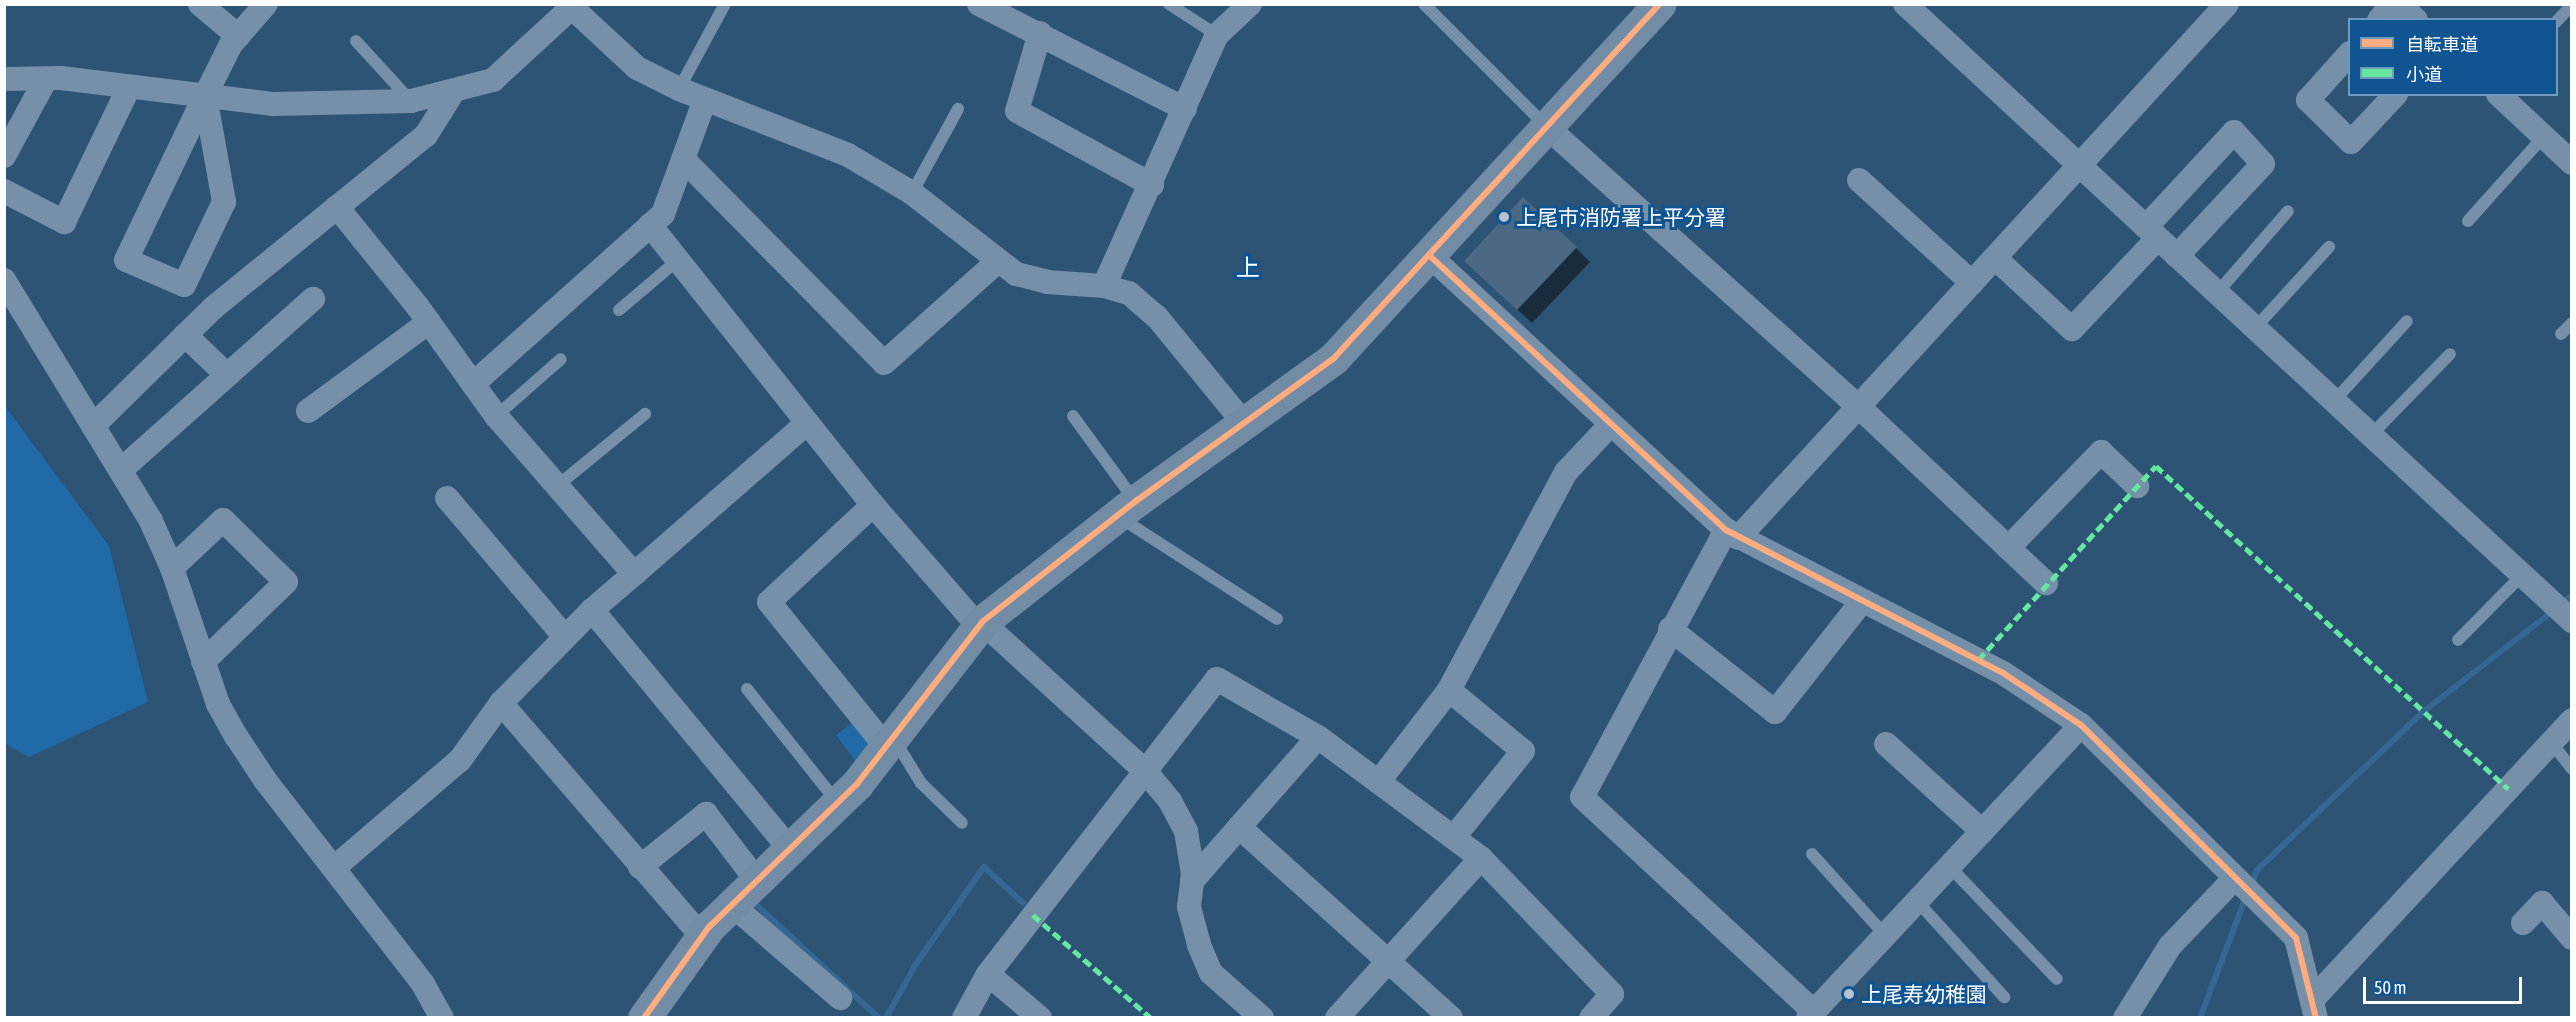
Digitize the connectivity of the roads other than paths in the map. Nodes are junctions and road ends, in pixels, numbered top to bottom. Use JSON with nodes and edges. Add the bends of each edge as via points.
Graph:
{"nodes":[{"id":1,"x":200,"y":4,"type":"edge"},
{"id":2,"x":266,"y":4,"type":"edge"},
{"id":3,"x":725,"y":4,"type":"edge"},
{"id":4,"x":979,"y":4,"type":"edge"},
{"id":5,"x":1169,"y":4,"type":"edge"},
{"id":6,"x":1250,"y":4,"type":"edge"},
{"id":7,"x":1424,"y":4,"type":"edge"},
{"id":8,"x":1660,"y":4,"type":"edge"},
{"id":9,"x":1905,"y":4,"type":"edge"},
{"id":10,"x":2227,"y":4,"type":"edge"},
{"id":11,"x":2392,"y":4,"type":"edge"},
{"id":12,"x":2399,"y":4,"type":"edge"},
{"id":13,"x":570,"y":6,"type":"edge"},
{"id":14,"x":2567,"y":10,"type":"dead end"},
{"id":15,"x":2381,"y":18,"type":"edge"},
{"id":16,"x":2414,"y":18,"type":"edge"},
{"id":17,"x":2558,"y":20,"type":"edge"},
{"id":18,"x":1040,"y":33,"type":"junction"},
{"id":19,"x":1218,"y":35,"type":"junction"},
{"id":20,"x":238,"y":36,"type":"junction"},
{"id":21,"x":356,"y":41,"type":"dead end"},
{"id":22,"x":2348,"y":54,"type":"edge"},
{"id":23,"x":4,"y":79,"type":"edge"},
{"id":24,"x":46,"y":79,"type":"junction"},
{"id":25,"x":129,"y":87,"type":"junction"},
{"id":26,"x":679,"y":88,"type":"junction"},
{"id":27,"x":453,"y":92,"type":"junction"},
{"id":28,"x":205,"y":96,"type":"junction"},
{"id":29,"x":2394,"y":96,"type":"edge"},
{"id":30,"x":2500,"y":96,"type":"edge"},
{"id":31,"x":705,"y":99,"type":"junction"},
{"id":32,"x":411,"y":101,"type":"junction"},
{"id":33,"x":958,"y":109,"type":"dead end"},
{"id":34,"x":1185,"y":109,"type":"junction"},
{"id":35,"x":1549,"y":129,"type":"junction"},
{"id":36,"x":2543,"y":137,"type":"junction"},
{"id":37,"x":4,"y":156,"type":"edge"},
{"id":38,"x":683,"y":159,"type":"junction"},
{"id":39,"x":2570,"y":159,"type":"edge"},
{"id":40,"x":2079,"y":166,"type":"junction"},
{"id":41,"x":1859,"y":180,"type":"dead end"},
{"id":42,"x":1152,"y":185,"type":"junction"},
{"id":43,"x":4,"y":191,"type":"edge"},
{"id":44,"x":912,"y":193,"type":"junction"},
{"id":45,"x":337,"y":207,"type":"junction"},
{"id":46,"x":2288,"y":211,"type":"dead end"},
{"id":47,"x":2468,"y":221,"type":"dead end"},
{"id":48,"x":650,"y":225,"type":"junction"},
{"id":49,"x":2152,"y":233,"type":"junction"},
{"id":50,"x":2329,"y":247,"type":"dead end"},
{"id":51,"x":2177,"y":256,"type":"junction"},
{"id":52,"x":1431,"y":257,"type":"junction"},
{"id":53,"x":1995,"y":258,"type":"junction"},
{"id":54,"x":678,"y":260,"type":"junction"},
{"id":55,"x":998,"y":261,"type":"junction"},
{"id":56,"x":4,"y":280,"type":"edge"},
{"id":57,"x":1972,"y":283,"type":"junction"},
{"id":58,"x":1104,"y":285,"type":"junction"},
{"id":59,"x":2217,"y":293,"type":"junction"},
{"id":60,"x":313,"y":298,"type":"dead end"},
{"id":61,"x":619,"y":310,"type":"dead end"},
{"id":62,"x":2407,"y":321,"type":"dead end"},
{"id":63,"x":429,"y":322,"type":"junction"},
{"id":64,"x":2571,"y":323,"type":"edge"},
{"id":65,"x":2255,"y":328,"type":"junction"},
{"id":66,"x":2561,"y":334,"type":"dead end"},
{"id":67,"x":185,"y":335,"type":"junction"},
{"id":68,"x":2450,"y":354,"type":"dead end"},
{"id":69,"x":561,"y":359,"type":"dead end"},
{"id":70,"x":227,"y":375,"type":"junction"},
{"id":71,"x":473,"y":384,"type":"junction"},
{"id":72,"x":2334,"y":401,"type":"junction"},
{"id":73,"x":1859,"y":407,"type":"junction"},
{"id":74,"x":308,"y":411,"type":"dead end"},
{"id":75,"x":645,"y":414,"type":"dead end"},
{"id":76,"x":495,"y":416,"type":"junction"},
{"id":77,"x":1072,"y":416,"type":"dead end"},
{"id":78,"x":1243,"y":422,"type":"junction"},
{"id":79,"x":807,"y":423,"type":"junction"},
{"id":80,"x":1611,"y":424,"type":"junction"},
{"id":81,"x":93,"y":426,"type":"junction"},
{"id":82,"x":2371,"y":435,"type":"junction"},
{"id":83,"x":122,"y":470,"type":"junction"},
{"id":84,"x":557,"y":486,"type":"junction"},
{"id":85,"x":2137,"y":486,"type":"dead end"},
{"id":86,"x":447,"y":498,"type":"dead end"},
{"id":87,"x":873,"y":505,"type":"junction"},
{"id":88,"x":1126,"y":509,"type":"junction"},
{"id":89,"x":1732,"y":534,"type":"junction"},
{"id":90,"x":2008,"y":548,"type":"junction"},
{"id":91,"x":172,"y":568,"type":"junction"},
{"id":92,"x":634,"y":574,"type":"junction"},
{"id":93,"x":2522,"y":575,"type":"junction"},
{"id":94,"x":2046,"y":584,"type":"dead end"},
{"id":95,"x":1862,"y":601,"type":"junction"},
{"id":96,"x":592,"y":610,"type":"junction"},
{"id":97,"x":1277,"y":620,"type":"dead end"},
{"id":98,"x":2571,"y":621,"type":"edge"},
{"id":99,"x":980,"y":624,"type":"junction"},
{"id":100,"x":1670,"y":629,"type":"junction"},
{"id":101,"x":565,"y":637,"type":"junction"},
{"id":102,"x":2458,"y":640,"type":"dead end"},
{"id":103,"x":203,"y":662,"type":"junction"},
{"id":104,"x":747,"y":689,"type":"dead end"},
{"id":105,"x":1449,"y":690,"type":"junction"},
{"id":106,"x":501,"y":703,"type":"junction"},
{"id":107,"x":2571,"y":720,"type":"edge"},
{"id":108,"x":2081,"y":725,"type":"junction"},
{"id":109,"x":1318,"y":737,"type":"junction"},
{"id":110,"x":2551,"y":742,"type":"junction"},
{"id":111,"x":889,"y":743,"type":"junction"},
{"id":112,"x":1886,"y":744,"type":"dead end"},
{"id":113,"x":2571,"y":769,"type":"edge"},
{"id":114,"x":1145,"y":771,"type":"junction"},
{"id":115,"x":1380,"y":780,"type":"junction"},
{"id":116,"x":837,"y":803,"type":"junction"},
{"id":117,"x":962,"y":823,"type":"dead end"},
{"id":118,"x":1239,"y":827,"type":"junction"},
{"id":119,"x":1982,"y":831,"type":"junction"},
{"id":120,"x":1454,"y":837,"type":"junction"},
{"id":121,"x":790,"y":849,"type":"junction"},
{"id":122,"x":1812,"y":854,"type":"dead end"},
{"id":123,"x":1481,"y":858,"type":"junction"},
{"id":124,"x":1949,"y":866,"type":"junction"},
{"id":125,"x":335,"y":867,"type":"junction"},
{"id":126,"x":640,"y":867,"type":"junction"},
{"id":127,"x":2235,"y":878,"type":"junction"},
{"id":128,"x":757,"y":881,"type":"junction"},
{"id":129,"x":1192,"y":881,"type":"junction"},
{"id":130,"x":1917,"y":901,"type":"junction"},
{"id":131,"x":732,"y":905,"type":"junction"},
{"id":132,"x":2523,"y":923,"type":"dead end"},
{"id":133,"x":1885,"y":935,"type":"junction"},
{"id":134,"x":702,"y":937,"type":"junction"},
{"id":135,"x":2571,"y":938,"type":"edge"},
{"id":136,"x":1387,"y":961,"type":"junction"},
{"id":137,"x":988,"y":974,"type":"junction"},
{"id":138,"x":2057,"y":979,"type":"dead end"},
{"id":139,"x":2004,"y":997,"type":"dead end"},
{"id":140,"x":840,"y":998,"type":"dead end"},
{"id":141,"x":2314,"y":1009,"type":"edge"},
{"id":142,"x":1811,"y":1015,"type":"edge"},
{"id":143,"x":442,"y":1017,"type":"edge"},
{"id":144,"x":644,"y":1017,"type":"edge"},
{"id":145,"x":963,"y":1017,"type":"edge"},
{"id":146,"x":1040,"y":1017,"type":"edge"},
{"id":147,"x":1262,"y":1017,"type":"edge"},
{"id":148,"x":1337,"y":1017,"type":"edge"},
{"id":149,"x":1450,"y":1017,"type":"edge"},
{"id":150,"x":1591,"y":1017,"type":"edge"},
{"id":151,"x":2125,"y":1017,"type":"edge"}],
"edges":[{"from":1,"to":20,"type":"street"},
{"from":2,"to":20,"type":"street"},
{"from":3,"to":26,"type":"lane"},
{"from":4,"to":18,"type":"street"},
{"from":5,"to":19,"type":"lane"},
{"from":6,"to":19,"type":"street"},
{"from":7,"to":35,"type":"lane"},
{"from":8,"to":35,"type":"street"},
{"from":9,"to":40,"type":"street"},
{"from":10,"to":40,"type":"street"},
{"from":11,"to":15,"type":"street"},
{"from":12,"to":16,"type":"street"},
{"from":13,"to":26,"type":"street","via":[[637,68]]},
{"from":13,"to":27,"type":"street","via":[[493,80]]},
{"from":14,"to":17,"type":"lane"},
{"from":18,"to":34,"type":"street"},
{"from":18,"to":42,"type":"street","via":[[1017,111]]},
{"from":19,"to":34,"type":"street"},
{"from":20,"to":28,"type":"street"},
{"from":21,"to":32,"type":"lane"},
{"from":22,"to":29,"type":"street","via":[[2308,100],[2351,142]]},
{"from":23,"to":24,"type":"street"},
{"from":24,"to":25,"type":"street"},
{"from":24,"to":37,"type":"street"},
{"from":25,"to":28,"type":"street"},
{"from":25,"to":43,"type":"street","via":[[64,222]]},
{"from":26,"to":31,"type":"street"},
{"from":27,"to":32,"type":"street"},
{"from":27,"to":45,"type":"street","via":[[426,135]]},
{"from":28,"to":28,"type":"street","via":[[224,202],[184,285],[126,260]]},
{"from":28,"to":32,"type":"street","via":[[273,104]]},
{"from":30,"to":36,"type":"street"},
{"from":31,"to":38,"type":"street"},
{"from":31,"to":44,"type":"street","via":[[848,155]]},
{"from":33,"to":44,"type":"lane"},
{"from":34,"to":42,"type":"street"},
{"from":35,"to":52,"type":"street"},
{"from":35,"to":73,"type":"street"},
{"from":36,"to":39,"type":"street"},
{"from":36,"to":47,"type":"lane"},
{"from":38,"to":48,"type":"street","via":[[663,214]]},
{"from":38,"to":55,"type":"street","via":[[884,363]]},
{"from":40,"to":49,"type":"street"},
{"from":40,"to":53,"type":"street"},
{"from":41,"to":57,"type":"street"},
{"from":42,"to":58,"type":"street"},
{"from":44,"to":55,"type":"street"},
{"from":45,"to":63,"type":"street"},
{"from":45,"to":67,"type":"street"},
{"from":46,"to":59,"type":"lane"},
{"from":48,"to":54,"type":"street"},
{"from":48,"to":71,"type":"street"},
{"from":49,"to":51,"type":"street"},
{"from":49,"to":51,"type":"street","via":[[2234,132],[2264,164]]},
{"from":49,"to":53,"type":"street","via":[[2072,329]]},
{"from":50,"to":65,"type":"lane"},
{"from":51,"to":59,"type":"street"},
{"from":52,"to":78,"type":"street","via":[[1334,357]]},
{"from":52,"to":80,"type":"street"},
{"from":53,"to":57,"type":"street"},
{"from":54,"to":61,"type":"lane"},
{"from":54,"to":79,"type":"street"},
{"from":55,"to":58,"type":"street","via":[[1016,274],[1047,282]]},
{"from":56,"to":81,"type":"street"},
{"from":57,"to":73,"type":"street"},
{"from":58,"to":78,"type":"street","via":[[1129,293],[1157,317]]},
{"from":59,"to":65,"type":"street"},
{"from":60,"to":70,"type":"street"},
{"from":62,"to":72,"type":"lane"},
{"from":63,"to":71,"type":"street"},
{"from":63,"to":74,"type":"street"},
{"from":64,"to":66,"type":"lane"},
{"from":65,"to":72,"type":"street"},
{"from":67,"to":70,"type":"street"},
{"from":67,"to":81,"type":"street"},
{"from":68,"to":82,"type":"lane"},
{"from":69,"to":76,"type":"lane"},
{"from":70,"to":83,"type":"street"},
{"from":71,"to":76,"type":"street"},
{"from":72,"to":82,"type":"street"},
{"from":73,"to":89,"type":"street"},
{"from":73,"to":90,"type":"street"},
{"from":75,"to":84,"type":"lane"},
{"from":76,"to":84,"type":"street"},
{"from":77,"to":88,"type":"lane"},
{"from":78,"to":88,"type":"street"},
{"from":79,"to":87,"type":"street"},
{"from":79,"to":92,"type":"street"},
{"from":80,"to":89,"type":"street"},
{"from":80,"to":105,"type":"street","via":[[1566,472]]},
{"from":81,"to":83,"type":"street"},
{"from":82,"to":93,"type":"street"},
{"from":83,"to":91,"type":"street"},
{"from":84,"to":92,"type":"street"},
{"from":85,"to":90,"type":"street","via":[[2101,452]]},
{"from":86,"to":101,"type":"street"},
{"from":87,"to":99,"type":"street"},
{"from":87,"to":111,"type":"street","via":[[769,602]]},
{"from":88,"to":97,"type":"lane"},
{"from":88,"to":99,"type":"street"},
{"from":89,"to":95,"type":"street"},
{"from":89,"to":100,"type":"street"},
{"from":90,"to":94,"type":"street"},
{"from":91,"to":103,"type":"street"},
{"from":91,"to":103,"type":"street","via":[[223,520],[286,582]]},
{"from":92,"to":96,"type":"street"},
{"from":93,"to":98,"type":"street"},
{"from":93,"to":102,"type":"lane"},
{"from":95,"to":100,"type":"street","via":[[1775,712]]},
{"from":95,"to":108,"type":"street","via":[[2003,673]]},
{"from":96,"to":101,"type":"street"},
{"from":96,"to":121,"type":"street"},
{"from":99,"to":111,"type":"street"},
{"from":99,"to":114,"type":"street"},
{"from":100,"to":142,"type":"street","via":[[1582,797]]},
{"from":101,"to":106,"type":"street"},
{"from":103,"to":125,"type":"street","via":[[236,736],[265,780]]},
{"from":104,"to":116,"type":"lane"},
{"from":105,"to":115,"type":"street"},
{"from":105,"to":120,"type":"street","via":[[1523,751]]},
{"from":106,"to":125,"type":"street","via":[[460,760]]},
{"from":106,"to":126,"type":"street"},
{"from":107,"to":110,"type":"street"},
{"from":108,"to":119,"type":"street"},
{"from":108,"to":127,"type":"street"},
{"from":109,"to":114,"type":"street","via":[[1217,679]]},
{"from":109,"to":115,"type":"street"},
{"from":109,"to":118,"type":"street"},
{"from":110,"to":113,"type":"lane"},
{"from":110,"to":141,"type":"street"},
{"from":111,"to":116,"type":"street"},
{"from":111,"to":117,"type":"lane","via":[[921,783]]},
{"from":112,"to":119,"type":"street"},
{"from":114,"to":129,"type":"street","via":[[1170,801],[1186,831]]},
{"from":114,"to":137,"type":"street"},
{"from":115,"to":120,"type":"street"},
{"from":116,"to":121,"type":"street"},
{"from":118,"to":129,"type":"street"},
{"from":118,"to":136,"type":"street"},
{"from":119,"to":124,"type":"street"},
{"from":120,"to":123,"type":"street"},
{"from":121,"to":128,"type":"street"},
{"from":122,"to":133,"type":"lane"},
{"from":123,"to":136,"type":"street"},
{"from":123,"to":150,"type":"street","via":[[1612,994]]},
{"from":124,"to":130,"type":"street"},
{"from":124,"to":138,"type":"lane"},
{"from":125,"to":143,"type":"street","via":[[423,984]]},
{"from":126,"to":128,"type":"street","via":[[706,814]]},
{"from":126,"to":134,"type":"street"},
{"from":127,"to":141,"type":"street","via":[[2296,938]]},
{"from":127,"to":151,"type":"street","via":[[2169,946]]},
{"from":128,"to":131,"type":"street"},
{"from":129,"to":147,"type":"street","via":[[1189,907],[1211,973]]},
{"from":130,"to":133,"type":"street"},
{"from":130,"to":139,"type":"lane"},
{"from":131,"to":134,"type":"street"},
{"from":131,"to":140,"type":"street"},
{"from":132,"to":135,"type":"street","via":[[2542,903]]},
{"from":133,"to":142,"type":"street"},
{"from":134,"to":144,"type":"street"},
{"from":136,"to":148,"type":"street"},
{"from":136,"to":149,"type":"street"},
{"from":137,"to":145,"type":"street"},
{"from":137,"to":146,"type":"street"}]}
